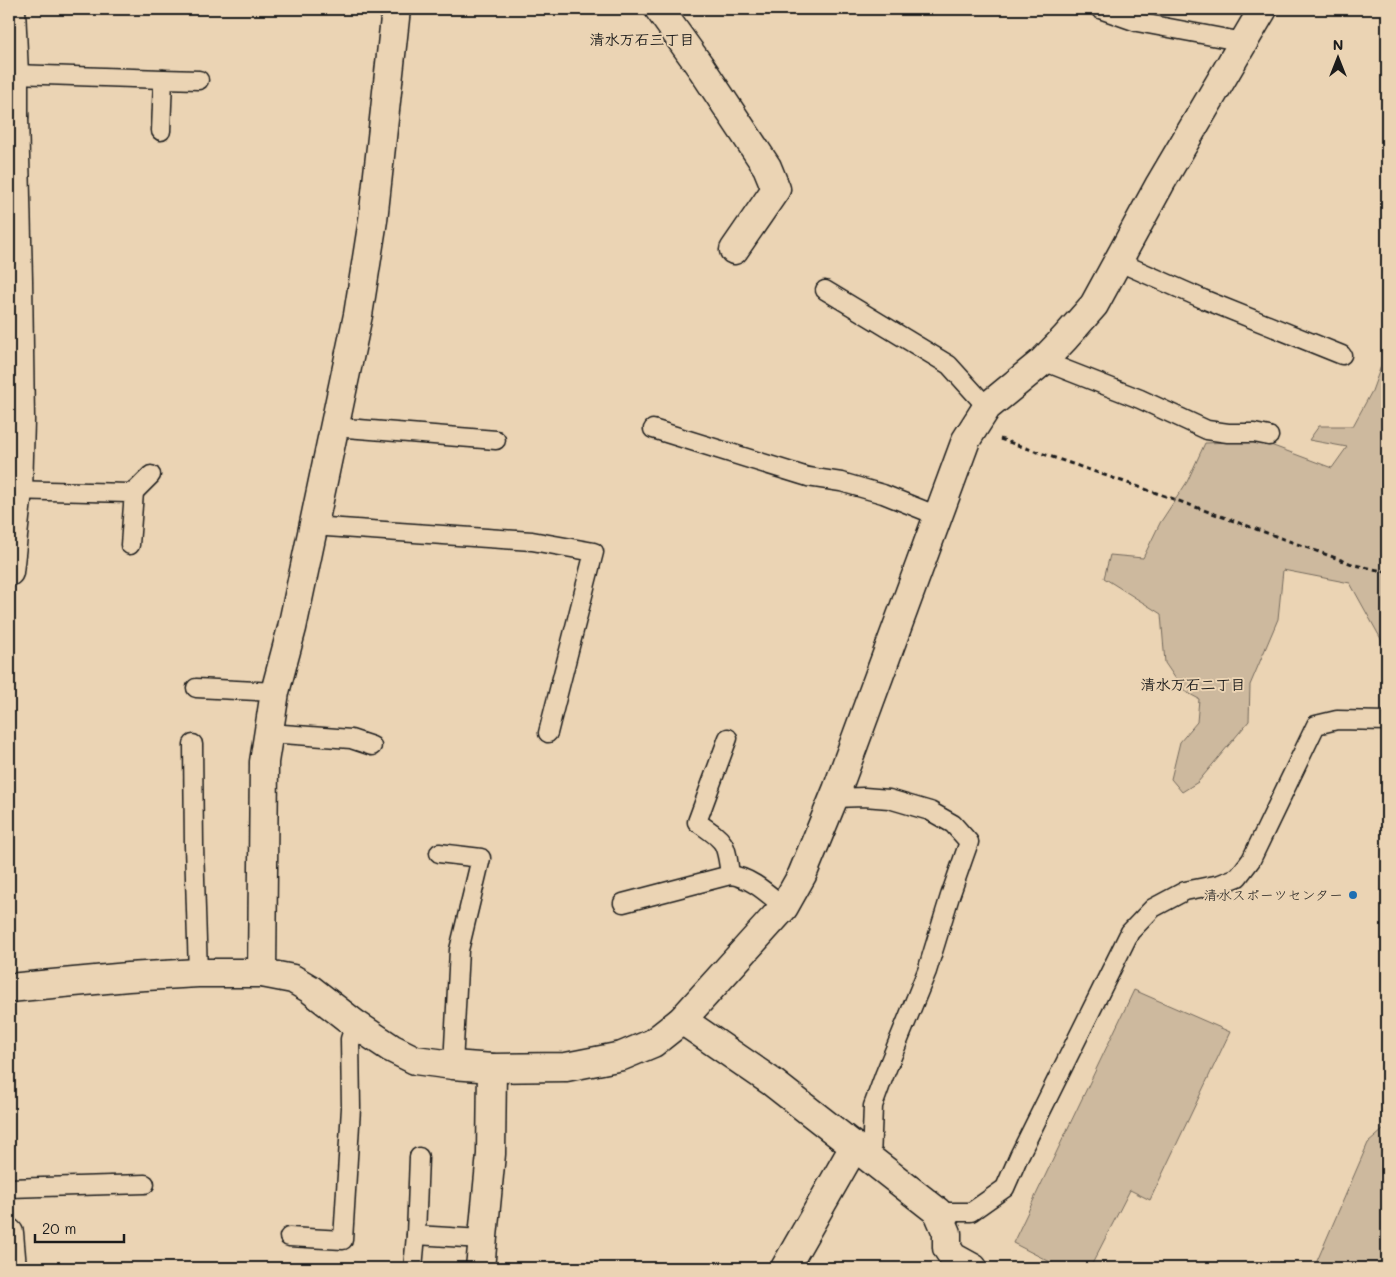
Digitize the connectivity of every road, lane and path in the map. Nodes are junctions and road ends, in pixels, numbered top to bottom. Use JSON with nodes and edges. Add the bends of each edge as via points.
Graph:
{"nodes":[{"id":1,"x":11,"y":9,"type":"edge"},
{"id":2,"x":396,"y":9,"type":"edge"},
{"id":3,"x":659,"y":9,"type":"edge"},
{"id":4,"x":1100,"y":9,"type":"edge"},
{"id":5,"x":1264,"y":9,"type":"edge"},
{"id":6,"x":1244,"y":42,"type":"junction"},
{"id":7,"x":14,"y":74,"type":"junction"},
{"id":8,"x":163,"y":79,"type":"junction"},
{"id":9,"x":199,"y":80,"type":"dead end"},
{"id":10,"x":11,"y":116,"type":"edge"},
{"id":11,"x":160,"y":131,"type":"dead end"},
{"id":12,"x":734,"y":250,"type":"dead end"},
{"id":13,"x":1119,"y":262,"type":"junction"},
{"id":14,"x":825,"y":290,"type":"dead end"},
{"id":15,"x":14,"y":316,"type":"edge"},
{"id":16,"x":1342,"y":355,"type":"dead end"},
{"id":17,"x":1043,"y":360,"type":"junction"},
{"id":18,"x":980,"y":417,"type":"junction"},
{"id":19,"x":334,"y":427,"type":"junction"},
{"id":20,"x":653,"y":429,"type":"dead end"},
{"id":21,"x":1269,"y":436,"type":"dead end"},
{"id":22,"x":496,"y":440,"type":"dead end"},
{"id":23,"x":151,"y":475,"type":"dead end"},
{"id":24,"x":13,"y":490,"type":"edge"},
{"id":25,"x":134,"y":492,"type":"junction"},
{"id":26,"x":938,"y":516,"type":"junction"},
{"id":27,"x":312,"y":526,"type":"junction"},
{"id":28,"x":130,"y":546,"type":"dead end"},
{"id":29,"x":9,"y":572,"type":"edge"},
{"id":30,"x":1387,"y":572,"type":"edge"},
{"id":31,"x":196,"y":688,"type":"dead end"},
{"id":32,"x":275,"y":692,"type":"junction"},
{"id":33,"x":1387,"y":721,"type":"edge"},
{"id":34,"x":270,"y":733,"type":"junction"},
{"id":35,"x":548,"y":733,"type":"dead end"},
{"id":36,"x":728,"y":738,"type":"dead end"},
{"id":37,"x":193,"y":744,"type":"dead end"},
{"id":38,"x":372,"y":746,"type":"dead end"},
{"id":39,"x":834,"y":798,"type":"junction"},
{"id":40,"x":439,"y":853,"type":"dead end"},
{"id":41,"x":730,"y":875,"type":"junction"},
{"id":42,"x":623,"y":904,"type":"dead end"},
{"id":43,"x":784,"y":907,"type":"junction"},
{"id":44,"x":198,"y":973,"type":"junction"},
{"id":45,"x":262,"y":973,"type":"junction"},
{"id":46,"x":9,"y":988,"type":"edge"},
{"id":47,"x":682,"y":1020,"type":"junction"},
{"id":48,"x":355,"y":1024,"type":"junction"},
{"id":49,"x":453,"y":1065,"type":"junction"},
{"id":50,"x":492,"y":1068,"type":"junction"},
{"id":51,"x":862,"y":1153,"type":"junction"},
{"id":52,"x":419,"y":1157,"type":"dead end"},
{"id":53,"x":145,"y":1184,"type":"dead end"},
{"id":54,"x":9,"y":1188,"type":"edge"},
{"id":55,"x":938,"y":1212,"type":"junction"},
{"id":56,"x":9,"y":1233,"type":"edge"},
{"id":57,"x":416,"y":1235,"type":"junction"},
{"id":58,"x":289,"y":1237,"type":"dead end"},
{"id":59,"x":482,"y":1239,"type":"junction"},
{"id":60,"x":12,"y":1268,"type":"edge"},
{"id":61,"x":413,"y":1268,"type":"edge"},
{"id":62,"x":480,"y":1268,"type":"edge"},
{"id":63,"x":785,"y":1268,"type":"edge"},
{"id":64,"x":973,"y":1268,"type":"edge"}],
"edges":[{"from":1,"to":7,"type":"street"},
{"from":2,"to":19,"type":"street","via":[[373,220],[358,314]]},
{"from":3,"to":12,"type":"street","via":[[767,167],[776,189]]},
{"from":4,"to":6,"type":"lane","via":[[1137,22]]},
{"from":5,"to":6,"type":"street"},
{"from":6,"to":13,"type":"street","via":[[1160,184]]},
{"from":7,"to":8,"type":"lane"},
{"from":7,"to":10,"type":"street"},
{"from":8,"to":9,"type":"lane"},
{"from":8,"to":11,"type":"lane"},
{"from":10,"to":15,"type":"street"},
{"from":13,"to":16,"type":"lane"},
{"from":13,"to":17,"type":"street","via":[[1094,305]]},
{"from":14,"to":18,"type":"lane","via":[[949,365]]},
{"from":15,"to":24,"type":"street","via":[[20,420]]},
{"from":17,"to":18,"type":"street"},
{"from":17,"to":21,"type":"lane","via":[[1207,430]]},
{"from":18,"to":26,"type":"street","via":[[966,440]]},
{"from":18,"to":30,"type":"path","via":[[986,434],[1355,565]]},
{"from":19,"to":22,"type":"lane"},
{"from":19,"to":27,"type":"street"},
{"from":20,"to":26,"type":"lane","via":[[808,477],[883,494]]},
{"from":23,"to":25,"type":"lane"},
{"from":24,"to":25,"type":"lane"},
{"from":24,"to":29,"type":"street"},
{"from":25,"to":28,"type":"lane"},
{"from":26,"to":39,"type":"street"},
{"from":27,"to":32,"type":"street","via":[[292,628]]},
{"from":27,"to":35,"type":"lane","via":[[532,542],[594,552]]},
{"from":31,"to":32,"type":"lane"},
{"from":32,"to":34,"type":"street"},
{"from":33,"to":55,"type":"lane","via":[[1337,720],[1316,725],[1251,860],[1238,877],[1185,891],[1153,908],[1130,932],[1005,1188],[971,1212]]},
{"from":34,"to":38,"type":"lane","via":[[351,739]]},
{"from":34,"to":45,"type":"street","via":[[264,762]]},
{"from":36,"to":41,"type":"lane","via":[[697,822],[720,838],[728,852]]},
{"from":37,"to":44,"type":"lane"},
{"from":39,"to":43,"type":"street","via":[[802,875]]},
{"from":39,"to":51,"type":"lane","via":[[889,799],[930,811],[953,824],[969,842],[927,971],[873,1106]]},
{"from":40,"to":49,"type":"lane","via":[[481,858],[459,950]]},
{"from":41,"to":42,"type":"lane"},
{"from":41,"to":43,"type":"lane","via":[[741,876]]},
{"from":43,"to":47,"type":"street"},
{"from":44,"to":45,"type":"street"},
{"from":44,"to":46,"type":"street"},
{"from":45,"to":48,"type":"street","via":[[293,979],[310,988]]},
{"from":47,"to":50,"type":"street","via":[[653,1043],[622,1056],[566,1067]]},
{"from":47,"to":51,"type":"street","via":[[772,1082]]},
{"from":48,"to":49,"type":"street","via":[[415,1060]]},
{"from":48,"to":58,"type":"lane","via":[[350,1039],[351,1108],[343,1240]]},
{"from":49,"to":50,"type":"street"},
{"from":50,"to":59,"type":"street","via":[[491,1154]]},
{"from":51,"to":55,"type":"street"},
{"from":51,"to":63,"type":"street"},
{"from":52,"to":57,"type":"lane"},
{"from":53,"to":54,"type":"lane"},
{"from":55,"to":64,"type":"street","via":[[953,1257]]},
{"from":56,"to":60,"type":"street"},
{"from":57,"to":59,"type":"lane"},
{"from":57,"to":61,"type":"lane"},
{"from":59,"to":62,"type":"street"}]}
